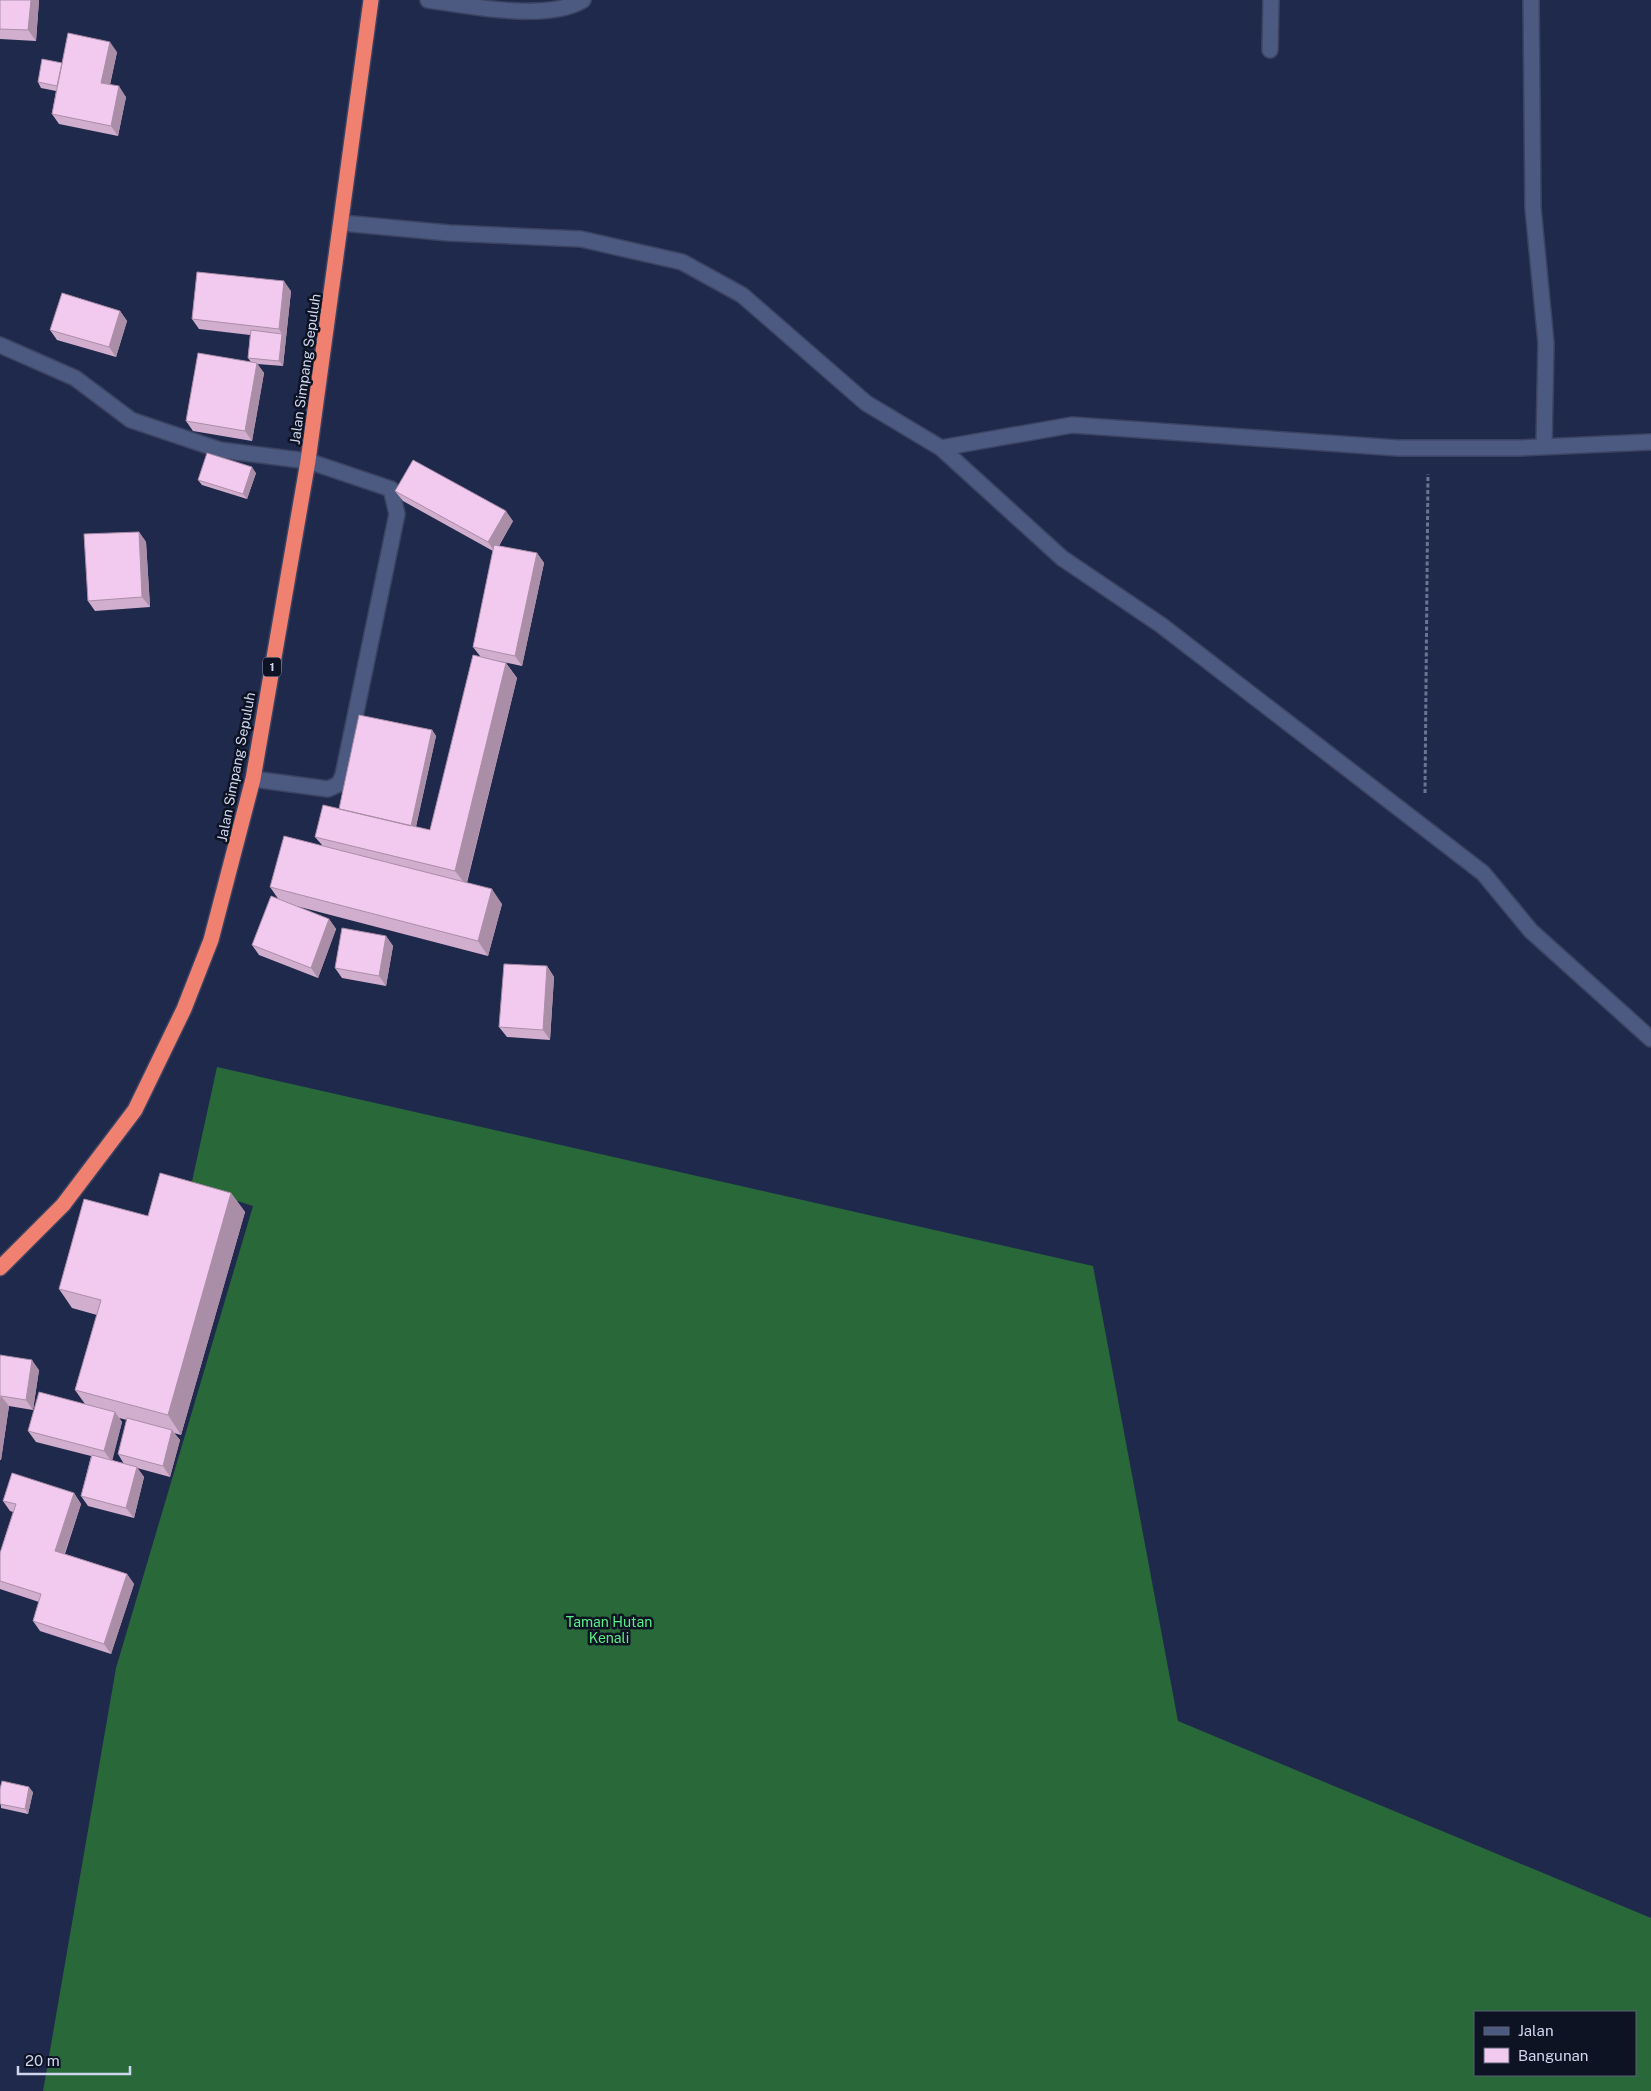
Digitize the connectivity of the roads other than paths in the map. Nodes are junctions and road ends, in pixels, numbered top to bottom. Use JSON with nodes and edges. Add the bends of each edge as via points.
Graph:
{"nodes":[{"id":1,"x":371,"y":0,"type":"edge"},
{"id":2,"x":428,"y":0,"type":"edge"},
{"id":3,"x":583,"y":0,"type":"edge"},
{"id":4,"x":1271,"y":0,"type":"edge"},
{"id":5,"x":1531,"y":0,"type":"edge"},
{"id":6,"x":1270,"y":50,"type":"dead end"},
{"id":7,"x":342,"y":223,"type":"junction"},
{"id":8,"x":0,"y":345,"type":"edge"},
{"id":9,"x":1651,"y":442,"type":"edge"},
{"id":10,"x":1544,"y":447,"type":"junction"},
{"id":11,"x":941,"y":448,"type":"junction"},
{"id":12,"x":308,"y":461,"type":"junction"},
{"id":13,"x":253,"y":778,"type":"junction"},
{"id":14,"x":1651,"y":1039,"type":"edge"},
{"id":15,"x":0,"y":1268,"type":"edge"}],
"edges":[{"from":1,"to":7,"type":"highway","name":"Jalan Simpang Sepuluh","number":"1"},
{"from":2,"to":3,"type":"street","via":[[528,12],[573,6]]},
{"from":4,"to":6,"type":"street"},
{"from":5,"to":10,"type":"street","via":[[1533,208],[1546,343]]},
{"from":7,"to":11,"type":"street","via":[[449,233],[581,239],[682,262],[742,295],[866,403]]},
{"from":7,"to":12,"type":"highway","name":"Jalan Simpang Sepuluh","number":"1"},
{"from":8,"to":12,"type":"street","via":[[75,378],[131,420],[220,450]]},
{"from":9,"to":10,"type":"street"},
{"from":10,"to":11,"type":"street","via":[[1429,449],[1257,440],[1072,425]]},
{"from":11,"to":14,"type":"street","via":[[1062,558],[1161,625],[1483,873],[1531,931]]},
{"from":12,"to":13,"type":"highway","name":"Jalan Simpang Sepuluh","number":"1"},
{"from":12,"to":13,"type":"street","via":[[391,488],[397,514],[339,784],[328,789]]},
{"from":13,"to":15,"type":"highway","name":"Jalan Simpang Sepuluh","number":"1","via":[[211,940],[184,1009],[135,1110],[62,1205]]}]}
